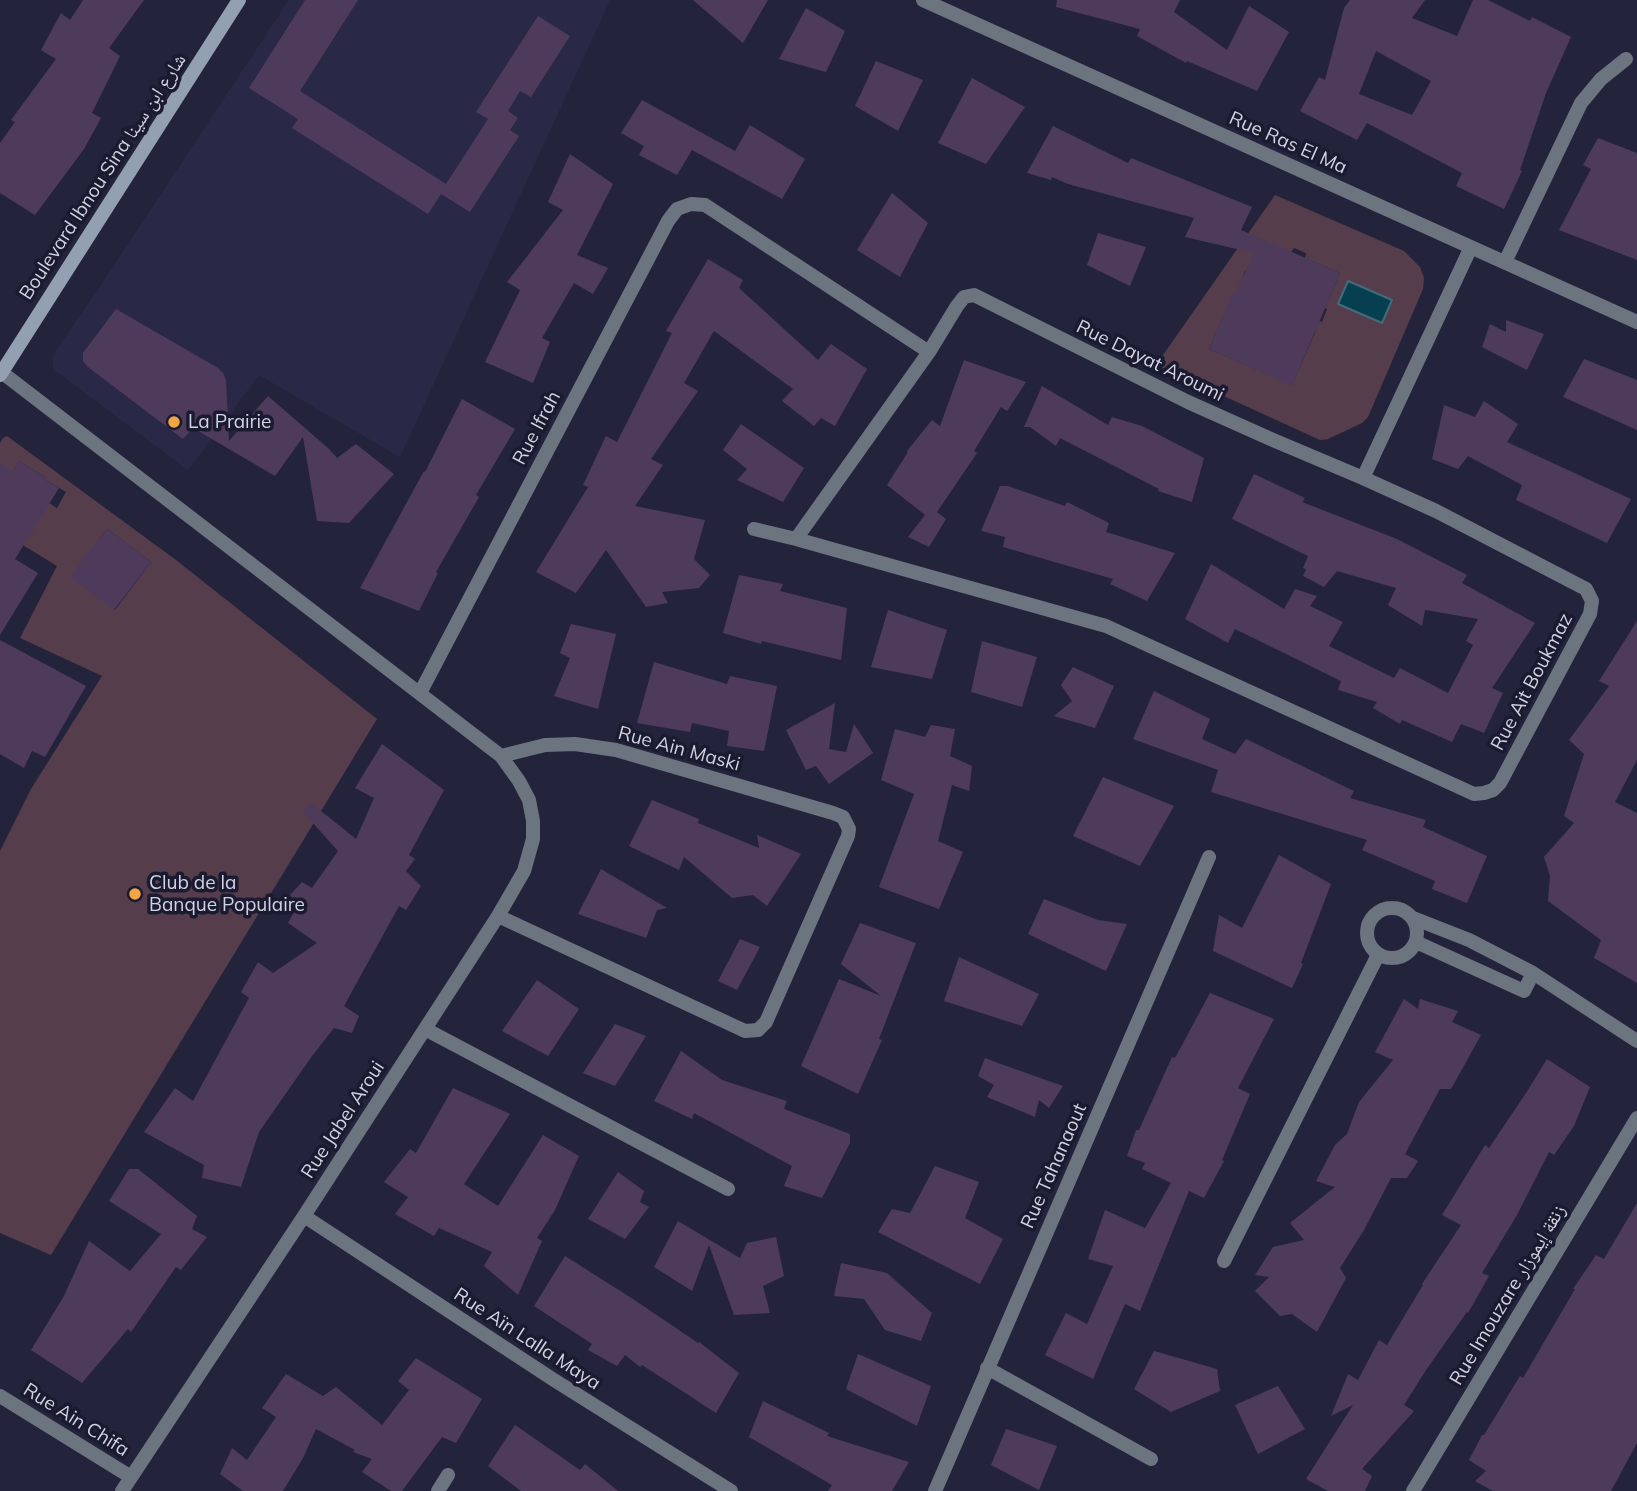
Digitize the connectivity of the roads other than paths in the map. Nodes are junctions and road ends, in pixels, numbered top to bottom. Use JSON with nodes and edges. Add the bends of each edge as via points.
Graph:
{"nodes":[{"id":1,"x":239,"y":0,"type":"edge"},
{"id":2,"x":923,"y":0,"type":"edge"},
{"id":3,"x":1626,"y":59,"type":"dead end"},
{"id":4,"x":1471,"y":247,"type":"junction"},
{"id":5,"x":1505,"y":262,"type":"junction"},
{"id":6,"x":1637,"y":322,"type":"edge"},
{"id":7,"x":929,"y":352,"type":"junction"},
{"id":8,"x":1,"y":373,"type":"edge"},
{"id":9,"x":1363,"y":478,"type":"junction"},
{"id":10,"x":754,"y":529,"type":"dead end"},
{"id":11,"x":796,"y":539,"type":"junction"},
{"id":12,"x":1586,"y":589,"type":"joint"},
{"id":13,"x":420,"y":693,"type":"junction"},
{"id":14,"x":501,"y":756,"type":"junction"},
{"id":15,"x":1209,"y":857,"type":"dead end"},
{"id":16,"x":498,"y":916,"type":"junction"},
{"id":17,"x":1413,"y":918,"type":"junction"},
{"id":18,"x":1469,"y":940,"type":"junction"},
{"id":19,"x":1416,"y":942,"type":"junction"},
{"id":20,"x":1378,"y":955,"type":"junction"},
{"id":21,"x":1458,"y":961,"type":"junction"},
{"id":22,"x":1533,"y":973,"type":"junction"},
{"id":23,"x":425,"y":1029,"type":"junction"},
{"id":24,"x":1637,"y":1041,"type":"edge"},
{"id":25,"x":1637,"y":1118,"type":"edge"},
{"id":26,"x":728,"y":1189,"type":"dead end"},
{"id":27,"x":304,"y":1216,"type":"junction"},
{"id":28,"x":1224,"y":1261,"type":"dead end"},
{"id":29,"x":987,"y":1368,"type":"junction"},
{"id":30,"x":0,"y":1396,"type":"edge"},
{"id":31,"x":1151,"y":1459,"type":"dead end"},
{"id":32,"x":448,"y":1475,"type":"dead end"},
{"id":33,"x":131,"y":1477,"type":"junction"},
{"id":34,"x":122,"y":1491,"type":"edge"},
{"id":35,"x":438,"y":1491,"type":"edge"},
{"id":36,"x":731,"y":1491,"type":"edge"},
{"id":37,"x":935,"y":1491,"type":"edge"},
{"id":38,"x":1413,"y":1491,"type":"edge"}],
"edges":[{"from":1,"to":8,"type":"main road","name":"Boulevard Ibnou Sina شارع ابن سينا"},
{"from":2,"to":4,"type":"street","name":"Rue Ras El Ma"},
{"from":3,"to":5,"type":"street","via":[[1581,103]]},
{"from":4,"to":5,"type":"street","name":"Rue Ras El Ma"},
{"from":4,"to":9,"type":"street"},
{"from":5,"to":6,"type":"street","name":"Rue Ras El Ma"},
{"from":7,"to":9,"type":"street","name":"Rue Dayat Aroumi","via":[[957,306],[974,295],[1188,402]]},
{"from":7,"to":11,"type":"street","name":"Rue Dayat Aroumi"},
{"from":7,"to":13,"type":"street","name":"Rue Ifrah","via":[[705,205],[677,209]]},
{"from":8,"to":13,"type":"street","name":"Rue Jabel Aroui"},
{"from":9,"to":12,"type":"street","name":"Rue Dayat Aroumi"},
{"from":10,"to":11,"type":"street"},
{"from":11,"to":12,"type":"street","name":"Rue Ait Boukmaz","via":[[1106,626],[1474,794],[1493,790],[1500,783],[1590,614],[1592,601]]},
{"from":13,"to":14,"type":"street","name":"Rue Jabel Aroui"},
{"from":14,"to":16,"type":"street","name":"Rue Jabel Aroui","via":[[528,800],[533,839],[524,871]]},
{"from":14,"to":16,"type":"street","name":"Rue Ain Maski","via":[[545,745],[616,750],[833,813],[844,817],[849,828],[766,1022],[758,1030],[745,1031]]},
{"from":15,"to":29,"type":"street","name":"Rue Tahanaout"},
{"from":16,"to":23,"type":"street","name":"Rue Jabel Aroui"},
{"from":17,"to":18,"type":"street"},
{"from":17,"to":19,"type":"street","via":[[1418,929]]},
{"from":17,"to":20,"type":"street","via":[[1394,907],[1373,915],[1366,936]]},
{"from":18,"to":21,"type":"street"},
{"from":18,"to":22,"type":"street"},
{"from":19,"to":20,"type":"street","via":[[1400,957]]},
{"from":19,"to":21,"type":"street"},
{"from":20,"to":28,"type":"street"},
{"from":21,"to":22,"type":"street","via":[[1524,991]]},
{"from":22,"to":24,"type":"street"},
{"from":23,"to":26,"type":"street"},
{"from":23,"to":27,"type":"street","name":"Rue Jabel Aroui"},
{"from":25,"to":38,"type":"street","name":"Rue Imouzare زنقة إيموزار"},
{"from":27,"to":33,"type":"street","name":"Rue Jabel Aroui"},
{"from":27,"to":36,"type":"street","name":"Rue Aïn Lalla Maya"},
{"from":29,"to":31,"type":"street"},
{"from":29,"to":37,"type":"street","name":"Rue Tahanaout"},
{"from":30,"to":33,"type":"street","name":"Rue Ain Chifa"},
{"from":32,"to":35,"type":"street"},
{"from":33,"to":34,"type":"street","name":"Rue Jabel Aroui"}]}
